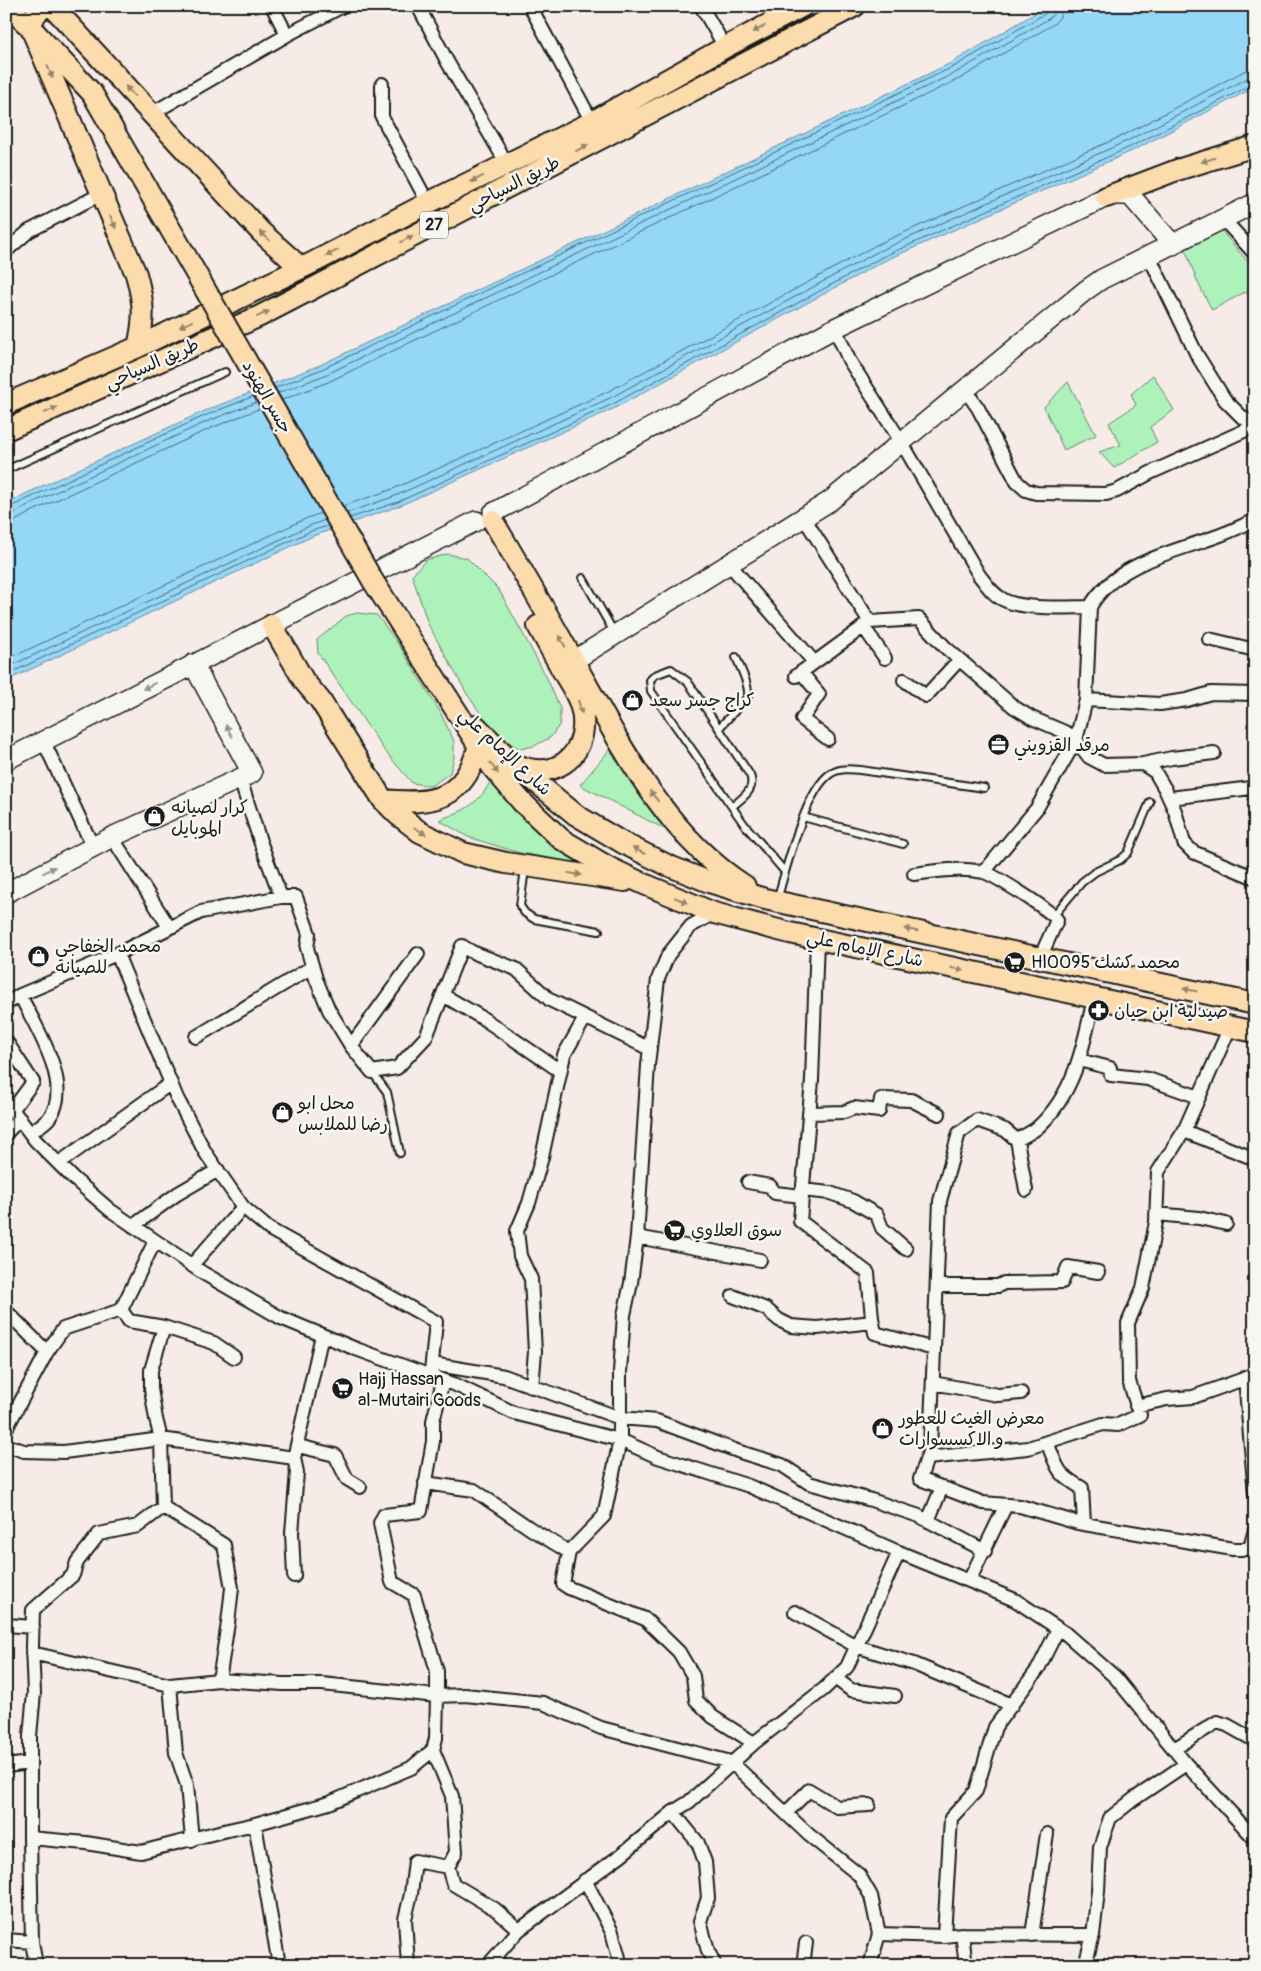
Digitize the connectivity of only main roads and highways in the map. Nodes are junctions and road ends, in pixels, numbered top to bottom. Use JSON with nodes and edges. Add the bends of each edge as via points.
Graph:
{"nodes":[{"id":1,"x":52,"y":6,"type":"edge"},
{"id":2,"x":803,"y":6,"type":"edge"},
{"id":3,"x":855,"y":6,"type":"edge"},
{"id":4,"x":14,"y":8,"type":"edge"},
{"id":5,"x":30,"y":28,"type":"junction"},
{"id":6,"x":92,"y":93,"type":"junction"},
{"id":7,"x":1255,"y":146,"type":"edge"},
{"id":8,"x":1106,"y":197,"type":"road end"},
{"id":9,"x":301,"y":268,"type":"junction"},
{"id":10,"x":138,"y":347,"type":"junction"},
{"id":11,"x":6,"y":404,"type":"edge"},
{"id":12,"x":6,"y":430,"type":"edge"},
{"id":13,"x":278,"y":622,"type":"road end"},
{"id":14,"x":448,"y":698,"type":"junction"},
{"id":15,"x":478,"y":745,"type":"junction"},
{"id":16,"x":513,"y":763,"type":"junction"},
{"id":17,"x":383,"y":800,"type":"junction"},
{"id":18,"x":644,"y":884,"type":"junction"},
{"id":19,"x":771,"y":900,"type":"junction"},
{"id":20,"x":770,"y":928,"type":"junction"},
{"id":21,"x":1255,"y":1004,"type":"edge"},
{"id":22,"x":1255,"y":1032,"type":"edge"}],
"edges":[{"from":1,"to":5,"type":"main road","via":[[36,13]]},
{"from":1,"to":6,"type":"main road","via":[[74,40]]},
{"from":9,"to":1,"type":"main road","one_way":true,"via":[[261,232]]},
{"from":2,"to":9,"type":"main road","name":"طريق السياحي","number":"27","one_way":true,"via":[[592,122]]},
{"from":12,"to":3,"type":"main road","name":"طريق السياحي","number":"27","one_way":true,"via":[[260,316]]},
{"from":4,"to":5,"type":"main road"},
{"from":5,"to":6,"type":"main road"},
{"from":5,"to":10,"type":"main road","one_way":true,"via":[[136,274],[143,298],[144,322]]},
{"from":6,"to":14,"type":"main road","name":"جسر الهنود","bridge":true,"via":[[373,581]]},
{"from":7,"to":8,"type":"main road","one_way":true},
{"from":9,"to":10,"type":"main road","name":"طريق السياحي","number":"27","one_way":true},
{"from":10,"to":11,"type":"main road","name":"طريق السياحي","number":"27"},
{"from":13,"to":17,"type":"main road","via":[[304,681],[320,700]]},
{"from":14,"to":15,"type":"main road","name":"شارع الإمام علي"},
{"from":14,"to":16,"type":"main road","name":"شارع الإمام علي"},
{"from":15,"to":17,"type":"main road","via":[[474,764],[463,781],[448,794],[430,802]]},
{"from":15,"to":18,"type":"main road","name":"شارع الإمام علي","one_way":true,"via":[[522,802],[561,839]]},
{"from":19,"to":16,"type":"main road","name":"شارع الإمام علي","one_way":true,"via":[[708,882],[623,843],[576,815]]},
{"from":19,"to":16,"type":"main road","one_way":true,"via":[[708,860],[641,780],[574,661],[486,520],[582,711],[582,738],[566,761],[547,770],[529,769]]},
{"from":17,"to":18,"type":"main road","one_way":true,"via":[[420,832],[463,853]]},
{"from":18,"to":20,"type":"main road","name":"شارع الإمام علي","one_way":true,"via":[[714,914]]},
{"from":19,"to":20,"type":"main road"},
{"from":21,"to":19,"type":"main road","name":"شارع الإمام علي","one_way":true},
{"from":20,"to":22,"type":"main road","name":"شارع الإمام علي","one_way":true}]}
